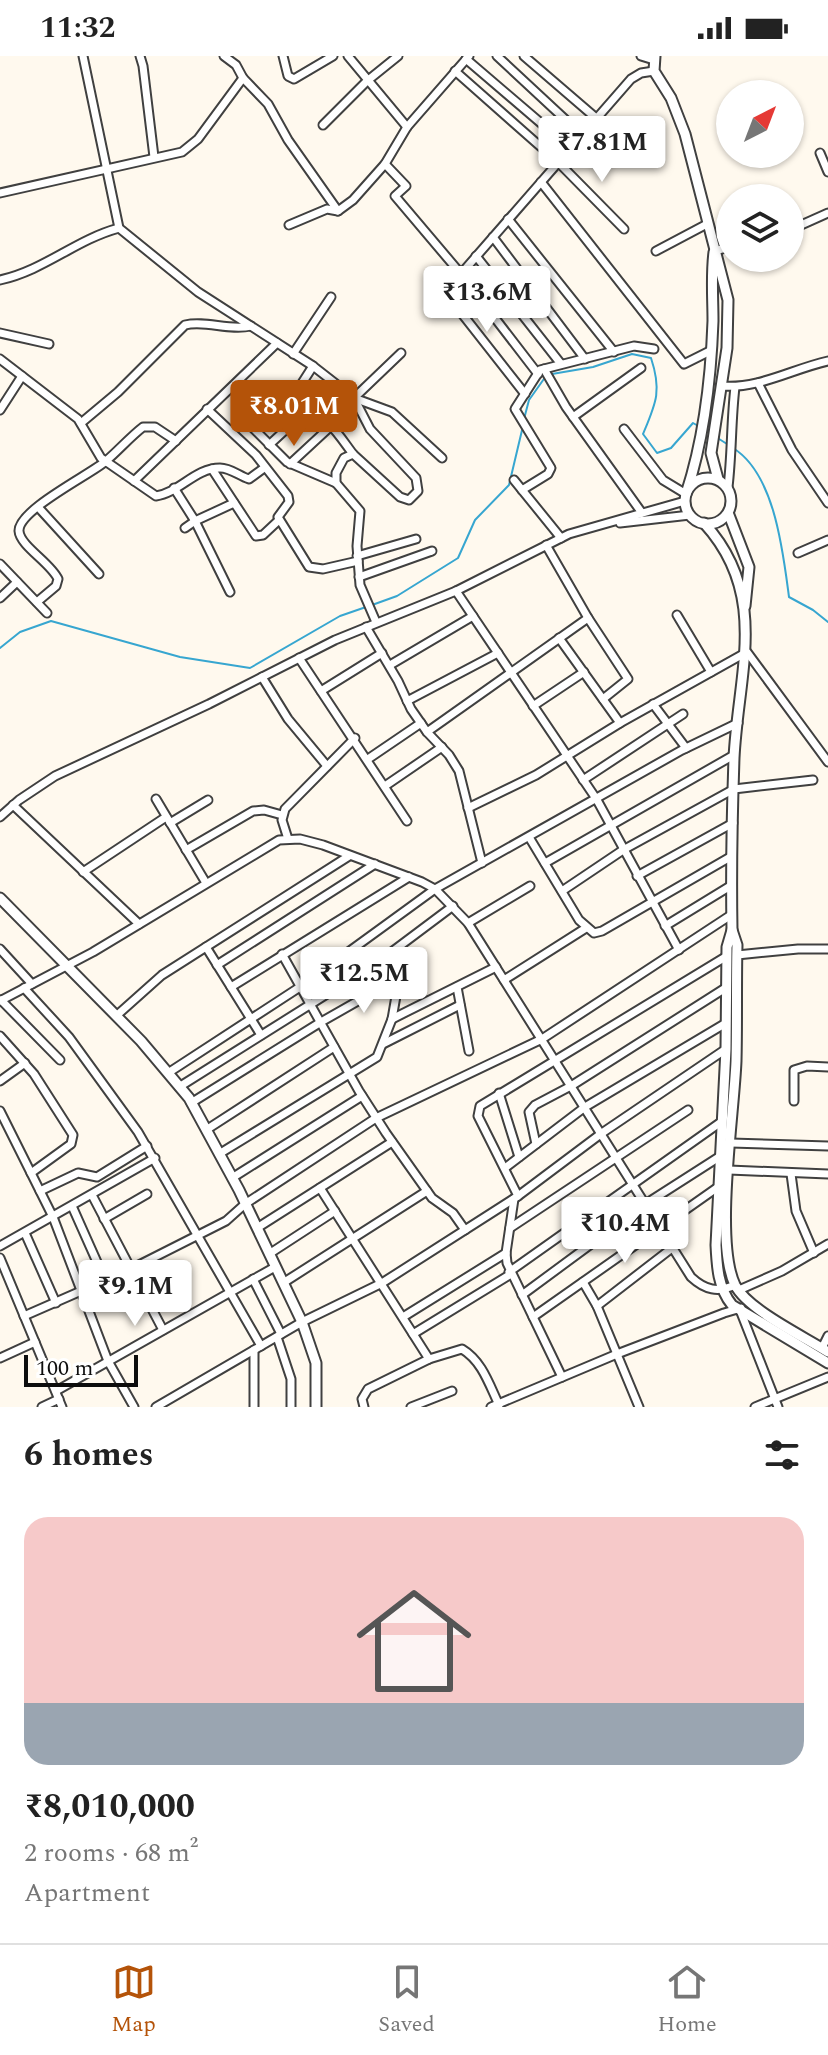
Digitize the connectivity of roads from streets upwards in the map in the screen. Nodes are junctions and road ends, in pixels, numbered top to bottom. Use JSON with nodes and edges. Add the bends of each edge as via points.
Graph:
{"nodes":[{"id":1,"x":83,"y":56,"type":"edge"},
{"id":2,"x":140,"y":56,"type":"edge"},
{"id":3,"x":224,"y":56,"type":"edge"},
{"id":4,"x":283,"y":56,"type":"edge"},
{"id":5,"x":333,"y":56,"type":"edge"},
{"id":6,"x":348,"y":56,"type":"edge"},
{"id":7,"x":398,"y":56,"type":"edge"},
{"id":8,"x":497,"y":56,"type":"edge"},
{"id":9,"x":524,"y":56,"type":"edge"},
{"id":10,"x":641,"y":56,"type":"edge"},
{"id":11,"x":468,"y":58,"type":"edge"},
{"id":12,"x":654,"y":62,"type":"edge"},
{"id":13,"x":455,"y":71,"type":"junction"},
{"id":14,"x":243,"y":78,"type":"junction"},
{"id":15,"x":367,"y":81,"type":"junction"},
{"id":16,"x":596,"y":118,"type":"junction"},
{"id":17,"x":323,"y":125,"type":"dead end"},
{"id":18,"x":407,"y":127,"type":"junction"},
{"id":19,"x":582,"y":135,"type":"junction"},
{"id":20,"x":570,"y":148,"type":"junction"},
{"id":21,"x":820,"y":153,"type":"dead end"},
{"id":22,"x":154,"y":157,"type":"junction"},
{"id":23,"x":558,"y":162,"type":"junction"},
{"id":24,"x":385,"y":164,"type":"junction"},
{"id":25,"x":108,"y":166,"type":"junction"},
{"id":26,"x":828,"y":172,"type":"edge"},
{"id":27,"x":541,"y":182,"type":"junction"},
{"id":28,"x":0,"y":193,"type":"edge"},
{"id":29,"x":338,"y":211,"type":"junction"},
{"id":30,"x":828,"y":213,"type":"edge"},
{"id":31,"x":508,"y":219,"type":"junction"},
{"id":32,"x":707,"y":224,"type":"junction"},
{"id":33,"x":804,"y":224,"type":"edge"},
{"id":34,"x":289,"y":225,"type":"dead end"},
{"id":35,"x":119,"y":228,"type":"junction"},
{"id":36,"x":624,"y":229,"type":"dead end"},
{"id":37,"x":493,"y":237,"type":"junction"},
{"id":38,"x":656,"y":251,"type":"dead end"},
{"id":39,"x":714,"y":251,"type":"junction"},
{"id":40,"x":476,"y":256,"type":"junction"},
{"id":41,"x":461,"y":274,"type":"junction"},
{"id":42,"x":0,"y":280,"type":"edge"},
{"id":43,"x":445,"y":292,"type":"junction"},
{"id":44,"x":331,"y":297,"type":"dead end"},
{"id":45,"x":433,"y":306,"type":"dead end"},
{"id":46,"x":251,"y":326,"type":"junction"},
{"id":47,"x":0,"y":333,"type":"edge"},
{"id":48,"x":277,"y":343,"type":"junction"},
{"id":49,"x":49,"y":344,"type":"dead end"},
{"id":50,"x":654,"y":349,"type":"dead end"},
{"id":51,"x":710,"y":351,"type":"junction"},
{"id":52,"x":614,"y":352,"type":"junction"},
{"id":53,"x":401,"y":353,"type":"dead end"},
{"id":54,"x":293,"y":354,"type":"junction"},
{"id":55,"x":0,"y":359,"type":"edge"},
{"id":56,"x":585,"y":359,"type":"junction"},
{"id":57,"x":828,"y":361,"type":"edge"},
{"id":58,"x":561,"y":364,"type":"junction"},
{"id":59,"x":313,"y":366,"type":"junction"},
{"id":60,"x":641,"y":368,"type":"dead end"},
{"id":61,"x":541,"y":372,"type":"junction"},
{"id":62,"x":22,"y":376,"type":"junction"},
{"id":63,"x":758,"y":383,"type":"junction"},
{"id":64,"x":722,"y":386,"type":"junction"},
{"id":65,"x":735,"y":387,"type":"junction"},
{"id":66,"x":525,"y":394,"type":"junction"},
{"id":67,"x":354,"y":398,"type":"junction"},
{"id":68,"x":207,"y":409,"type":"junction"},
{"id":69,"x":0,"y":410,"type":"edge"},
{"id":70,"x":303,"y":411,"type":"junction"},
{"id":71,"x":573,"y":417,"type":"junction"},
{"id":72,"x":247,"y":422,"type":"dead end"},
{"id":73,"x":81,"y":423,"type":"junction"},
{"id":74,"x":331,"y":426,"type":"junction"},
{"id":75,"x":624,"y":429,"type":"dead end"},
{"id":76,"x":176,"y":441,"type":"junction"},
{"id":77,"x":269,"y":445,"type":"junction"},
{"id":78,"x":353,"y":454,"type":"junction"},
{"id":79,"x":442,"y":458,"type":"dead end"},
{"id":80,"x":106,"y":461,"type":"junction"},
{"id":81,"x":290,"y":464,"type":"junction"},
{"id":82,"x":264,"y":468,"type":"junction"},
{"id":83,"x":212,"y":469,"type":"junction"},
{"id":84,"x":718,"y":479,"type":"junction"},
{"id":85,"x":514,"y":480,"type":"dead end"},
{"id":86,"x":134,"y":481,"type":"junction"},
{"id":87,"x":336,"y":483,"type":"junction"},
{"id":88,"x":728,"y":487,"type":"junction"},
{"id":89,"x":174,"y":488,"type":"junction"},
{"id":90,"x":522,"y":490,"type":"junction"},
{"id":91,"x":686,"y":497,"type":"junction"},
{"id":92,"x":234,"y":503,"type":"junction"},
{"id":93,"x":828,"y":503,"type":"edge"},
{"id":94,"x":38,"y":507,"type":"junction"},
{"id":95,"x":642,"y":513,"type":"junction"},
{"id":96,"x":690,"y":515,"type":"junction"},
{"id":97,"x":729,"y":515,"type":"junction"},
{"id":98,"x":279,"y":520,"type":"junction"},
{"id":99,"x":195,"y":521,"type":"junction"},
{"id":100,"x":704,"y":523,"type":"junction"},
{"id":101,"x":600,"y":525,"type":"junction"},
{"id":102,"x":185,"y":528,"type":"dead end"},
{"id":103,"x":561,"y":538,"type":"junction"},
{"id":104,"x":416,"y":539,"type":"dead end"},
{"id":105,"x":828,"y":540,"type":"edge"},
{"id":106,"x":546,"y":545,"type":"junction"},
{"id":107,"x":432,"y":551,"type":"dead end"},
{"id":108,"x":798,"y":553,"type":"dead end"},
{"id":109,"x":358,"y":558,"type":"junction"},
{"id":110,"x":0,"y":564,"type":"edge"},
{"id":111,"x":99,"y":574,"type":"dead end"},
{"id":112,"x":360,"y":581,"type":"junction"},
{"id":113,"x":17,"y":582,"type":"junction"},
{"id":114,"x":456,"y":591,"type":"junction"},
{"id":115,"x":230,"y":592,"type":"dead end"},
{"id":116,"x":0,"y":598,"type":"edge"},
{"id":117,"x":37,"y":602,"type":"junction"},
{"id":118,"x":744,"y":610,"type":"junction"},
{"id":119,"x":47,"y":613,"type":"dead end"},
{"id":120,"x":677,"y":615,"type":"dead end"},
{"id":121,"x":473,"y":616,"type":"junction"},
{"id":122,"x":588,"y":618,"type":"junction"},
{"id":123,"x":376,"y":622,"type":"junction"},
{"id":124,"x":366,"y":627,"type":"junction"},
{"id":125,"x":559,"y":638,"type":"junction"},
{"id":126,"x":747,"y":652,"type":"junction"},
{"id":127,"x":382,"y":653,"type":"junction"},
{"id":128,"x":498,"y":653,"type":"junction"},
{"id":129,"x":299,"y":658,"type":"junction"},
{"id":130,"x":390,"y":665,"type":"junction"},
{"id":131,"x":584,"y":672,"type":"junction"},
{"id":132,"x":711,"y":672,"type":"junction"},
{"id":133,"x":512,"y":674,"type":"junction"},
{"id":134,"x":262,"y":677,"type":"junction"},
{"id":135,"x":321,"y":691,"type":"junction"},
{"id":136,"x":603,"y":699,"type":"junction"},
{"id":137,"x":407,"y":701,"type":"junction"},
{"id":138,"x":653,"y":704,"type":"junction"},
{"id":139,"x":533,"y":706,"type":"junction"},
{"id":140,"x":683,"y":714,"type":"dead end"},
{"id":141,"x":421,"y":723,"type":"junction"},
{"id":142,"x":620,"y":723,"type":"junction"},
{"id":143,"x":668,"y":723,"type":"junction"},
{"id":144,"x":738,"y":723,"type":"junction"},
{"id":145,"x":427,"y":732,"type":"junction"},
{"id":146,"x":355,"y":738,"type":"junction"},
{"id":147,"x":442,"y":747,"type":"junction"},
{"id":148,"x":686,"y":748,"type":"junction"},
{"id":149,"x":567,"y":755,"type":"junction"},
{"id":150,"x":734,"y":755,"type":"junction"},
{"id":151,"x":368,"y":759,"type":"junction"},
{"id":152,"x":828,"y":762,"type":"edge"},
{"id":153,"x":327,"y":766,"type":"junction"},
{"id":154,"x":583,"y":780,"type":"junction"},
{"id":155,"x":813,"y":780,"type":"dead end"},
{"id":156,"x":385,"y":786,"type":"junction"},
{"id":157,"x":734,"y":789,"type":"junction"},
{"id":158,"x":156,"y":799,"type":"dead end"},
{"id":159,"x":208,"y":800,"type":"dead end"},
{"id":160,"x":597,"y":800,"type":"junction"},
{"id":161,"x":13,"y":805,"type":"junction"},
{"id":162,"x":468,"y":808,"type":"junction"},
{"id":163,"x":282,"y":815,"type":"junction"},
{"id":164,"x":0,"y":817,"type":"edge"},
{"id":165,"x":168,"y":820,"type":"junction"},
{"id":166,"x":407,"y":821,"type":"dead end"},
{"id":167,"x":733,"y":823,"type":"junction"},
{"id":168,"x":611,"y":826,"type":"junction"},
{"id":169,"x":529,"y":837,"type":"junction"},
{"id":170,"x":288,"y":839,"type":"junction"},
{"id":171,"x":186,"y":850,"type":"junction"},
{"id":172,"x":623,"y":850,"type":"junction"},
{"id":173,"x":349,"y":856,"type":"junction"},
{"id":174,"x":732,"y":856,"type":"junction"},
{"id":175,"x":482,"y":863,"type":"junction"},
{"id":176,"x":545,"y":863,"type":"junction"},
{"id":177,"x":375,"y":864,"type":"junction"},
{"id":178,"x":83,"y":872,"type":"junction"},
{"id":179,"x":637,"y":876,"type":"junction"},
{"id":180,"x":409,"y":877,"type":"junction"},
{"id":181,"x":206,"y":883,"type":"junction"},
{"id":182,"x":732,"y":885,"type":"junction"},
{"id":183,"x":530,"y":886,"type":"dead end"},
{"id":184,"x":435,"y":889,"type":"junction"},
{"id":185,"x":562,"y":891,"type":"junction"},
{"id":186,"x":0,"y":898,"type":"edge"},
{"id":187,"x":652,"y":902,"type":"junction"},
{"id":188,"x":453,"y":906,"type":"junction"},
{"id":189,"x":731,"y":915,"type":"junction"},
{"id":190,"x":468,"y":923,"type":"junction"},
{"id":191,"x":139,"y":924,"type":"junction"},
{"id":192,"x":665,"y":926,"type":"junction"},
{"id":193,"x":586,"y":928,"type":"junction"},
{"id":194,"x":206,"y":947,"type":"junction"},
{"id":195,"x":0,"y":949,"type":"edge"},
{"id":196,"x":828,"y":949,"type":"edge"},
{"id":197,"x":679,"y":950,"type":"junction"},
{"id":198,"x":282,"y":954,"type":"junction"},
{"id":199,"x":732,"y":956,"type":"junction"},
{"id":200,"x":381,"y":960,"type":"junction"},
{"id":201,"x":67,"y":965,"type":"junction"},
{"id":202,"x":217,"y":965,"type":"junction"},
{"id":203,"x":496,"y":967,"type":"junction"},
{"id":204,"x":504,"y":980,"type":"junction"},
{"id":205,"x":393,"y":981,"type":"junction"},
{"id":206,"x":28,"y":986,"type":"junction"},
{"id":207,"x":300,"y":986,"type":"junction"},
{"id":208,"x":231,"y":987,"type":"junction"},
{"id":209,"x":457,"y":987,"type":"junction"},
{"id":210,"x":727,"y":987,"type":"junction"},
{"id":211,"x":0,"y":1001,"type":"edge"},
{"id":212,"x":310,"y":1003,"type":"junction"},
{"id":213,"x":460,"y":1005,"type":"junction"},
{"id":214,"x":116,"y":1016,"type":"junction"},
{"id":215,"x":252,"y":1018,"type":"junction"},
{"id":216,"x":392,"y":1019,"type":"junction"},
{"id":217,"x":321,"y":1022,"type":"junction"},
{"id":218,"x":726,"y":1023,"type":"junction"},
{"id":219,"x":261,"y":1035,"type":"junction"},
{"id":220,"x":0,"y":1036,"type":"edge"},
{"id":221,"x":542,"y":1039,"type":"junction"},
{"id":222,"x":383,"y":1044,"type":"junction"},
{"id":223,"x":334,"y":1047,"type":"junction"},
{"id":224,"x":726,"y":1049,"type":"junction"},
{"id":225,"x":469,"y":1051,"type":"dead end"},
{"id":226,"x":60,"y":1060,"type":"dead end"},
{"id":227,"x":556,"y":1062,"type":"junction"},
{"id":228,"x":25,"y":1063,"type":"junction"},
{"id":229,"x":828,"y":1067,"type":"edge"},
{"id":230,"x":168,"y":1073,"type":"junction"},
{"id":231,"x":350,"y":1075,"type":"junction"},
{"id":232,"x":0,"y":1081,"type":"edge"},
{"id":233,"x":571,"y":1086,"type":"junction"},
{"id":234,"x":179,"y":1087,"type":"junction"},
{"id":235,"x":499,"y":1093,"type":"junction"},
{"id":236,"x":362,"y":1096,"type":"junction"},
{"id":237,"x":794,"y":1101,"type":"dead end"},
{"id":238,"x":191,"y":1103,"type":"junction"},
{"id":239,"x":585,"y":1107,"type":"junction"},
{"id":240,"x":688,"y":1110,"type":"dead end"},
{"id":241,"x":0,"y":1111,"type":"edge"},
{"id":242,"x":376,"y":1118,"type":"junction"},
{"id":243,"x":721,"y":1122,"type":"junction"},
{"id":244,"x":206,"y":1130,"type":"junction"},
{"id":245,"x":602,"y":1133,"type":"junction"},
{"id":246,"x":392,"y":1142,"type":"junction"},
{"id":247,"x":731,"y":1143,"type":"junction"},
{"id":248,"x":536,"y":1144,"type":"junction"},
{"id":249,"x":147,"y":1146,"type":"junction"},
{"id":250,"x":828,"y":1146,"type":"edge"},
{"id":251,"x":219,"y":1154,"type":"junction"},
{"id":252,"x":519,"y":1157,"type":"junction"},
{"id":253,"x":719,"y":1157,"type":"junction"},
{"id":254,"x":155,"y":1158,"type":"junction"},
{"id":255,"x":616,"y":1158,"type":"junction"},
{"id":256,"x":505,"y":1168,"type":"junction"},
{"id":257,"x":729,"y":1170,"type":"junction"},
{"id":258,"x":31,"y":1173,"type":"junction"},
{"id":259,"x":791,"y":1174,"type":"junction"},
{"id":260,"x":828,"y":1174,"type":"edge"},
{"id":261,"x":232,"y":1178,"type":"junction"},
{"id":262,"x":632,"y":1185,"type":"junction"},
{"id":263,"x":718,"y":1187,"type":"junction"},
{"id":264,"x":320,"y":1188,"type":"junction"},
{"id":265,"x":40,"y":1191,"type":"junction"},
{"id":266,"x":427,"y":1191,"type":"junction"},
{"id":267,"x":147,"y":1194,"type":"dead end"},
{"id":268,"x":92,"y":1195,"type":"junction"},
{"id":269,"x":516,"y":1197,"type":"junction"},
{"id":270,"x":245,"y":1204,"type":"junction"},
{"id":271,"x":644,"y":1205,"type":"junction"},
{"id":272,"x":72,"y":1206,"type":"junction"},
{"id":273,"x":335,"y":1211,"type":"junction"},
{"id":274,"x":53,"y":1217,"type":"junction"},
{"id":275,"x":104,"y":1219,"type":"junction"},
{"id":276,"x":257,"y":1228,"type":"junction"},
{"id":277,"x":510,"y":1228,"type":"junction"},
{"id":278,"x":659,"y":1228,"type":"junction"},
{"id":279,"x":465,"y":1230,"type":"junction"},
{"id":280,"x":25,"y":1233,"type":"junction"},
{"id":281,"x":197,"y":1234,"type":"junction"},
{"id":282,"x":353,"y":1238,"type":"junction"},
{"id":283,"x":828,"y":1244,"type":"edge"},
{"id":284,"x":0,"y":1246,"type":"edge"},
{"id":285,"x":672,"y":1248,"type":"junction"},
{"id":286,"x":506,"y":1253,"type":"junction"},
{"id":287,"x":814,"y":1253,"type":"junction"},
{"id":288,"x":269,"y":1254,"type":"junction"},
{"id":289,"x":0,"y":1258,"type":"edge"},
{"id":290,"x":275,"y":1267,"type":"junction"},
{"id":291,"x":129,"y":1270,"type":"junction"},
{"id":292,"x":510,"y":1273,"type":"junction"},
{"id":293,"x":253,"y":1279,"type":"junction"},
{"id":294,"x":105,"y":1280,"type":"junction"},
{"id":295,"x":583,"y":1282,"type":"junction"},
{"id":296,"x":283,"y":1283,"type":"junction"},
{"id":297,"x":382,"y":1283,"type":"junction"},
{"id":298,"x":737,"y":1288,"type":"junction"},
{"id":299,"x":229,"y":1291,"type":"junction"},
{"id":300,"x":723,"y":1291,"type":"junction"},
{"id":301,"x":80,"y":1292,"type":"junction"},
{"id":302,"x":522,"y":1295,"type":"junction"},
{"id":303,"x":749,"y":1301,"type":"junction"},
{"id":304,"x":56,"y":1303,"type":"junction"},
{"id":305,"x":597,"y":1306,"type":"junction"},
{"id":306,"x":740,"y":1310,"type":"junction"},
{"id":307,"x":24,"y":1316,"type":"junction"},
{"id":308,"x":403,"y":1317,"type":"junction"},
{"id":309,"x":533,"y":1317,"type":"junction"},
{"id":310,"x":302,"y":1322,"type":"junction"},
{"id":311,"x":163,"y":1330,"type":"junction"},
{"id":312,"x":413,"y":1334,"type":"junction"},
{"id":313,"x":279,"y":1336,"type":"junction"},
{"id":314,"x":828,"y":1336,"type":"edge"},
{"id":315,"x":35,"y":1342,"type":"junction"},
{"id":316,"x":258,"y":1348,"type":"junction"},
{"id":317,"x":825,"y":1350,"type":"edge"},
{"id":318,"x":617,"y":1354,"type":"junction"},
{"id":319,"x":0,"y":1358,"type":"edge"},
{"id":320,"x":429,"y":1359,"type":"junction"},
{"id":321,"x":108,"y":1361,"type":"junction"},
{"id":322,"x":828,"y":1363,"type":"edge"},
{"id":323,"x":562,"y":1377,"type":"junction"},
{"id":324,"x":828,"y":1377,"type":"edge"},
{"id":325,"x":452,"y":1391,"type":"dead end"},
{"id":326,"x":59,"y":1399,"type":"edge"},
{"id":327,"x":776,"y":1403,"type":"edge"},
{"id":328,"x":496,"y":1406,"type":"edge"},
{"id":329,"x":42,"y":1407,"type":"edge"},
{"id":330,"x":134,"y":1407,"type":"edge"},
{"id":331,"x":156,"y":1407,"type":"edge"},
{"id":332,"x":254,"y":1407,"type":"edge"},
{"id":333,"x":291,"y":1407,"type":"edge"},
{"id":334,"x":316,"y":1407,"type":"edge"},
{"id":335,"x":364,"y":1407,"type":"edge"},
{"id":336,"x":411,"y":1407,"type":"edge"},
{"id":337,"x":639,"y":1407,"type":"edge"},
{"id":338,"x":755,"y":1407,"type":"edge"}],
"edges":[{"from":1,"to":25,"type":"street"},
{"from":2,"to":22,"type":"street"},
{"from":3,"to":14,"type":"street"},
{"from":4,"to":5,"type":"street","via":[[288,76],[294,79]]},
{"from":6,"to":15,"type":"street"},
{"from":7,"to":15,"type":"street"},
{"from":8,"to":19,"type":"street"},
{"from":9,"to":16,"type":"street"},
{"from":10,"to":12,"type":"street"},
{"from":11,"to":13,"type":"street"},
{"from":11,"to":20,"type":"street"},
{"from":12,"to":16,"type":"street"},
{"from":12,"to":32,"type":"street","via":[[685,134]]},
{"from":13,"to":18,"type":"street"},
{"from":13,"to":23,"type":"street"},
{"from":14,"to":22,"type":"street","via":[[191,147]]},
{"from":14,"to":29,"type":"street","via":[[268,104]]},
{"from":15,"to":17,"type":"street"},
{"from":15,"to":18,"type":"street"},
{"from":16,"to":19,"type":"street"},
{"from":18,"to":24,"type":"street"},
{"from":19,"to":20,"type":"street"},
{"from":20,"to":23,"type":"street"},
{"from":21,"to":26,"type":"street"},
{"from":22,"to":25,"type":"street"},
{"from":23,"to":27,"type":"street"},
{"from":23,"to":36,"type":"street"},
{"from":24,"to":29,"type":"street"},
{"from":24,"to":41,"type":"street","via":[[406,186],[395,196]]},
{"from":25,"to":28,"type":"street"},
{"from":25,"to":35,"type":"street"},
{"from":27,"to":31,"type":"street"},
{"from":27,"to":51,"type":"street","via":[[684,364]]},
{"from":29,"to":34,"type":"street","via":[[327,209]]},
{"from":30,"to":33,"type":"street"},
{"from":31,"to":37,"type":"street"},
{"from":31,"to":52,"type":"street"},
{"from":32,"to":38,"type":"street"},
{"from":32,"to":39,"type":"street"},
{"from":35,"to":42,"type":"street","via":[[91,236],[32,271]]},
{"from":35,"to":46,"type":"street","via":[[176,276]]},
{"from":37,"to":40,"type":"street"},
{"from":37,"to":56,"type":"street"},
{"from":39,"to":51,"type":"street"},
{"from":39,"to":64,"type":"street","via":[[728,300]]},
{"from":40,"to":41,"type":"street"},
{"from":40,"to":58,"type":"street"},
{"from":41,"to":43,"type":"street"},
{"from":41,"to":61,"type":"street"},
{"from":43,"to":45,"type":"street"},
{"from":43,"to":66,"type":"street"},
{"from":44,"to":54,"type":"street"},
{"from":46,"to":48,"type":"street"},
{"from":46,"to":73,"type":"street","via":[[185,325]]},
{"from":47,"to":49,"type":"street"},
{"from":48,"to":54,"type":"street"},
{"from":48,"to":68,"type":"street"},
{"from":50,"to":52,"type":"street","via":[[634,346]]},
{"from":51,"to":91,"type":"street","via":[[699,454]]},
{"from":52,"to":56,"type":"street"},
{"from":53,"to":67,"type":"street"},
{"from":54,"to":59,"type":"street"},
{"from":55,"to":62,"type":"street"},
{"from":56,"to":58,"type":"street"},
{"from":57,"to":63,"type":"street"},
{"from":58,"to":61,"type":"street"},
{"from":59,"to":67,"type":"street"},
{"from":59,"to":70,"type":"street","via":[[297,391]]},
{"from":60,"to":71,"type":"street"},
{"from":61,"to":66,"type":"street"},
{"from":61,"to":71,"type":"street"},
{"from":62,"to":69,"type":"street"},
{"from":62,"to":73,"type":"street"},
{"from":63,"to":65,"type":"street"},
{"from":63,"to":93,"type":"street","via":[[792,450]]},
{"from":64,"to":65,"type":"street"},
{"from":64,"to":84,"type":"street","via":[[711,453]]},
{"from":65,"to":88,"type":"street"},
{"from":66,"to":90,"type":"street","via":[[515,409],[551,468]]},
{"from":67,"to":78,"type":"street","via":[[370,429],[416,478],[415,496],[400,497]]},
{"from":67,"to":79,"type":"street","via":[[392,412]]},
{"from":68,"to":76,"type":"street"},
{"from":68,"to":82,"type":"street"},
{"from":70,"to":74,"type":"street","via":[[317,413]]},
{"from":70,"to":77,"type":"street"},
{"from":71,"to":95,"type":"street"},
{"from":72,"to":77,"type":"street"},
{"from":73,"to":80,"type":"street"},
{"from":74,"to":78,"type":"street"},
{"from":74,"to":81,"type":"street"},
{"from":75,"to":91,"type":"street","via":[[663,480]]},
{"from":76,"to":80,"type":"street","via":[[146,426]]},
{"from":76,"to":86,"type":"street"},
{"from":77,"to":81,"type":"street"},
{"from":78,"to":87,"type":"street","via":[[344,458]]},
{"from":80,"to":86,"type":"street"},
{"from":80,"to":94,"type":"street"},
{"from":81,"to":87,"type":"street"},
{"from":82,"to":83,"type":"street","via":[[249,479],[230,469]]},
{"from":82,"to":98,"type":"street","via":[[289,499]]},
{"from":83,"to":89,"type":"street"},
{"from":83,"to":92,"type":"street"},
{"from":84,"to":88,"type":"street"},
{"from":84,"to":91,"type":"street","via":[[695,484]]},
{"from":85,"to":90,"type":"street"},
{"from":86,"to":89,"type":"street","via":[[156,496]]},
{"from":87,"to":109,"type":"street","via":[[360,511]]},
{"from":88,"to":97,"type":"street"},
{"from":89,"to":99,"type":"street"},
{"from":90,"to":103,"type":"street"},
{"from":91,"to":95,"type":"street"},
{"from":91,"to":96,"type":"street"},
{"from":92,"to":98,"type":"street","via":[[256,536]]},
{"from":92,"to":99,"type":"street"},
{"from":94,"to":111,"type":"street"},
{"from":94,"to":117,"type":"street","via":[[19,532],[58,579]]},
{"from":95,"to":101,"type":"street"},
{"from":96,"to":100,"type":"street"},
{"from":96,"to":101,"type":"street"},
{"from":97,"to":100,"type":"street"},
{"from":97,"to":118,"type":"street","via":[[749,567]]},
{"from":98,"to":109,"type":"street","via":[[312,569]]},
{"from":99,"to":102,"type":"street"},
{"from":99,"to":115,"type":"street"},
{"from":100,"to":118,"type":"street","via":[[730,558]]},
{"from":101,"to":103,"type":"street"},
{"from":103,"to":106,"type":"street"},
{"from":104,"to":109,"type":"street"},
{"from":105,"to":108,"type":"street"},
{"from":106,"to":114,"type":"street"},
{"from":106,"to":122,"type":"street"},
{"from":107,"to":112,"type":"street"},
{"from":109,"to":112,"type":"street"},
{"from":110,"to":113,"type":"street"},
{"from":112,"to":123,"type":"street"},
{"from":113,"to":116,"type":"street"},
{"from":113,"to":117,"type":"street"},
{"from":114,"to":121,"type":"street"},
{"from":114,"to":123,"type":"street"},
{"from":117,"to":119,"type":"street"},
{"from":118,"to":126,"type":"street"},
{"from":120,"to":132,"type":"street"},
{"from":121,"to":128,"type":"street"},
{"from":121,"to":130,"type":"street"},
{"from":122,"to":125,"type":"street"},
{"from":122,"to":136,"type":"street","via":[[628,679]]},
{"from":123,"to":124,"type":"street"},
{"from":124,"to":127,"type":"street"},
{"from":124,"to":129,"type":"street"},
{"from":125,"to":131,"type":"street"},
{"from":125,"to":133,"type":"street"},
{"from":126,"to":132,"type":"street"},
{"from":126,"to":144,"type":"street"},
{"from":126,"to":152,"type":"street"},
{"from":127,"to":130,"type":"street"},
{"from":127,"to":135,"type":"street"},
{"from":128,"to":133,"type":"street"},
{"from":128,"to":137,"type":"street"},
{"from":129,"to":134,"type":"street"},
{"from":129,"to":135,"type":"street"},
{"from":130,"to":137,"type":"street"},
{"from":131,"to":136,"type":"street"},
{"from":131,"to":139,"type":"street"},
{"from":132,"to":138,"type":"street"},
{"from":133,"to":139,"type":"street"},
{"from":133,"to":145,"type":"street"},
{"from":134,"to":153,"type":"street"},
{"from":134,"to":161,"type":"street","via":[[83,761]]},
{"from":135,"to":146,"type":"street"},
{"from":136,"to":142,"type":"street"},
{"from":137,"to":141,"type":"street"},
{"from":138,"to":142,"type":"street"},
{"from":138,"to":143,"type":"street"},
{"from":139,"to":149,"type":"street"},
{"from":140,"to":143,"type":"street"},
{"from":141,"to":145,"type":"street"},
{"from":141,"to":151,"type":"street"},
{"from":142,"to":149,"type":"street"},
{"from":143,"to":148,"type":"street"},
{"from":143,"to":154,"type":"street"},
{"from":144,"to":148,"type":"street"},
{"from":144,"to":150,"type":"street"},
{"from":145,"to":147,"type":"street"},
{"from":146,"to":151,"type":"street"},
{"from":146,"to":153,"type":"street"},
{"from":147,"to":156,"type":"street"},
{"from":147,"to":162,"type":"street","via":[[459,771]]},
{"from":148,"to":160,"type":"street"},
{"from":149,"to":154,"type":"street"},
{"from":149,"to":162,"type":"street"},
{"from":150,"to":157,"type":"street"},
{"from":150,"to":168,"type":"street"},
{"from":151,"to":156,"type":"street"},
{"from":153,"to":163,"type":"street"},
{"from":154,"to":160,"type":"street"},
{"from":155,"to":157,"type":"street"},
{"from":156,"to":166,"type":"street"},
{"from":157,"to":167,"type":"street"},
{"from":157,"to":172,"type":"street"},
{"from":158,"to":165,"type":"street"},
{"from":159,"to":165,"type":"street"},
{"from":160,"to":168,"type":"street"},
{"from":160,"to":169,"type":"street"},
{"from":161,"to":164,"type":"street"},
{"from":161,"to":178,"type":"street"},
{"from":162,"to":175,"type":"street"},
{"from":163,"to":170,"type":"street"},
{"from":163,"to":171,"type":"street","via":[[253,811]]},
{"from":165,"to":171,"type":"street"},
{"from":165,"to":178,"type":"street"},
{"from":167,"to":174,"type":"street"},
{"from":167,"to":179,"type":"street"},
{"from":168,"to":172,"type":"street"},
{"from":168,"to":176,"type":"street"},
{"from":169,"to":175,"type":"street"},
{"from":169,"to":176,"type":"street"},
{"from":170,"to":173,"type":"street"},
{"from":170,"to":181,"type":"street"},
{"from":171,"to":181,"type":"street"},
{"from":172,"to":179,"type":"street"},
{"from":172,"to":185,"type":"street"},
{"from":173,"to":177,"type":"street"},
{"from":173,"to":194,"type":"street"},
{"from":174,"to":182,"type":"street"},
{"from":174,"to":187,"type":"street"},
{"from":175,"to":184,"type":"street"},
{"from":176,"to":185,"type":"street"},
{"from":177,"to":180,"type":"street"},
{"from":177,"to":202,"type":"street"},
{"from":178,"to":191,"type":"street"},
{"from":179,"to":187,"type":"street"},
{"from":180,"to":184,"type":"street"},
{"from":180,"to":198,"type":"street"},
{"from":181,"to":191,"type":"street"},
{"from":182,"to":189,"type":"street"},
{"from":182,"to":192,"type":"street"},
{"from":183,"to":190,"type":"street"},
{"from":184,"to":188,"type":"street"},
{"from":184,"to":207,"type":"street"},
{"from":185,"to":193,"type":"street"},
{"from":186,"to":201,"type":"street"},
{"from":187,"to":192,"type":"street"},
{"from":187,"to":193,"type":"street","via":[[597,933]]},
{"from":188,"to":190,"type":"street"},
{"from":188,"to":200,"type":"street"},
{"from":189,"to":197,"type":"street"},
{"from":189,"to":199,"type":"street","via":[[737,945]]},
{"from":190,"to":203,"type":"street"},
{"from":191,"to":201,"type":"street"},
{"from":192,"to":197,"type":"street"},
{"from":193,"to":204,"type":"street"},
{"from":194,"to":202,"type":"street"},
{"from":194,"to":214,"type":"street","via":[[162,975]]},
{"from":195,"to":206,"type":"street"},
{"from":196,"to":199,"type":"street"},
{"from":197,"to":221,"type":"street"},
{"from":198,"to":207,"type":"street"},
{"from":198,"to":208,"type":"street"},
{"from":199,"to":210,"type":"street"},
{"from":199,"to":227,"type":"street"},
{"from":199,"to":247,"type":"street","via":[[736,1061]]},
{"from":200,"to":205,"type":"street"},
{"from":200,"to":212,"type":"street"},
{"from":201,"to":206,"type":"street"},
{"from":201,"to":214,"type":"street"},
{"from":202,"to":208,"type":"street"},
{"from":203,"to":204,"type":"street"},
{"from":203,"to":209,"type":"street"},
{"from":204,"to":221,"type":"street"},
{"from":205,"to":216,"type":"street"},
{"from":205,"to":217,"type":"street"},
{"from":206,"to":211,"type":"street"},
{"from":206,"to":249,"type":"street"},
{"from":207,"to":212,"type":"street"},
{"from":207,"to":215,"type":"street"},
{"from":208,"to":215,"type":"street"},
{"from":209,"to":213,"type":"street"},
{"from":209,"to":216,"type":"street"},
{"from":210,"to":218,"type":"street"},
{"from":210,"to":233,"type":"street"},
{"from":211,"to":226,"type":"street"},
{"from":212,"to":217,"type":"street"},
{"from":212,"to":219,"type":"street"},
{"from":213,"to":222,"type":"street"},
{"from":213,"to":225,"type":"street"},
{"from":214,"to":230,"type":"street"},
{"from":215,"to":219,"type":"street"},
{"from":215,"to":230,"type":"street"},
{"from":216,"to":222,"type":"street"},
{"from":217,"to":223,"type":"street"},
{"from":217,"to":238,"type":"street"},
{"from":218,"to":224,"type":"street"},
{"from":218,"to":239,"type":"street"},
{"from":219,"to":234,"type":"street"},
{"from":220,"to":228,"type":"street"},
{"from":221,"to":227,"type":"street"},
{"from":221,"to":242,"type":"street"},
{"from":222,"to":231,"type":"street","via":[[372,1062]]},
{"from":223,"to":231,"type":"street"},
{"from":223,"to":244,"type":"street"},
{"from":224,"to":243,"type":"street"},
{"from":224,"to":245,"type":"street"},
{"from":227,"to":233,"type":"street"},
{"from":227,"to":235,"type":"street"},
{"from":228,"to":232,"type":"street"},
{"from":228,"to":258,"type":"street","via":[[74,1139]]},
{"from":229,"to":237,"type":"street","via":[[794,1070]]},
{"from":230,"to":234,"type":"street"},
{"from":231,"to":236,"type":"street"},
{"from":231,"to":251,"type":"street"},
{"from":233,"to":239,"type":"street"},
{"from":233,"to":248,"type":"street","via":[[532,1108],[529,1119]]},
{"from":234,"to":238,"type":"street"},
{"from":235,"to":252,"type":"street"},
{"from":235,"to":256,"type":"street","via":[[478,1111]]},
{"from":236,"to":242,"type":"street"},
{"from":236,"to":261,"type":"street"},
{"from":238,"to":244,"type":"street"},
{"from":239,"to":245,"type":"street"},
{"from":239,"to":248,"type":"street"},
{"from":240,"to":255,"type":"street"},
{"from":241,"to":258,"type":"street"},
{"from":242,"to":246,"type":"street"},
{"from":242,"to":270,"type":"street"},
{"from":243,"to":253,"type":"street"},
{"from":243,"to":262,"type":"street"},
{"from":244,"to":251,"type":"street"},
{"from":245,"to":255,"type":"street"},
{"from":245,"to":269,"type":"street"},
{"from":246,"to":264,"type":"street"},
{"from":246,"to":266,"type":"street"},
{"from":247,"to":250,"type":"street"},
{"from":247,"to":257,"type":"street"},
{"from":248,"to":252,"type":"street"},
{"from":249,"to":254,"type":"street"},
{"from":249,"to":265,"type":"street","via":[[97,1177],[78,1173]]},
{"from":251,"to":261,"type":"street"},
{"from":252,"to":256,"type":"street"},
{"from":253,"to":263,"type":"street"},
{"from":253,"to":271,"type":"street"},
{"from":254,"to":268,"type":"street"},
{"from":254,"to":281,"type":"street"},
{"from":255,"to":262,"type":"street"},
{"from":255,"to":277,"type":"street"},
{"from":256,"to":269,"type":"street"},
{"from":257,"to":259,"type":"street"},
{"from":257,"to":298,"type":"street","via":[[726,1248]]},
{"from":258,"to":265,"type":"street"},
{"from":259,"to":260,"type":"street"},
{"from":259,"to":287,"type":"street","via":[[796,1211]]},
{"from":261,"to":270,"type":"street"},
{"from":262,"to":271,"type":"street"},
{"from":262,"to":292,"type":"street"},
{"from":263,"to":278,"type":"street"},
{"from":263,"to":300,"type":"street","via":[[717,1269]]},
{"from":264,"to":273,"type":"street"},
{"from":264,"to":276,"type":"street"},
{"from":265,"to":274,"type":"street"},
{"from":266,"to":279,"type":"street"},
{"from":266,"to":282,"type":"street"},
{"from":267,"to":275,"type":"street"},
{"from":268,"to":272,"type":"street"},
{"from":268,"to":275,"type":"street"},
{"from":269,"to":277,"type":"street"},
{"from":269,"to":279,"type":"street"},
{"from":270,"to":276,"type":"street"},
{"from":270,"to":281,"type":"street","via":[[226,1221]]},
{"from":271,"to":278,"type":"street"},
{"from":271,"to":302,"type":"street"},
{"from":272,"to":274,"type":"street"},
{"from":272,"to":294,"type":"street"},
{"from":273,"to":282,"type":"street"},
{"from":273,"to":288,"type":"street"},
{"from":274,"to":280,"type":"street"},
{"from":274,"to":301,"type":"street"},
{"from":275,"to":291,"type":"street"},
{"from":276,"to":288,"type":"street"},
{"from":277,"to":286,"type":"street"},
{"from":278,"to":285,"type":"street"},
{"from":278,"to":295,"type":"street"},
{"from":279,"to":297,"type":"street"},
{"from":280,"to":284,"type":"street"},
{"from":280,"to":304,"type":"street"},
{"from":281,"to":291,"type":"street"},
{"from":281,"to":299,"type":"street"},
{"from":282,"to":296,"type":"street"},
{"from":282,"to":297,"type":"street"},
{"from":283,"to":287,"type":"street"},
{"from":285,"to":300,"type":"street","via":[[698,1283]]},
{"from":285,"to":305,"type":"street"},
{"from":286,"to":292,"type":"street"},
{"from":286,"to":308,"type":"street"},
{"from":287,"to":298,"type":"street"},
{"from":288,"to":290,"type":"street"},
{"from":289,"to":307,"type":"street"},
{"from":290,"to":293,"type":"street"},
{"from":290,"to":296,"type":"street"},
{"from":291,"to":294,"type":"street"},
{"from":291,"to":311,"type":"street"},
{"from":292,"to":302,"type":"street"},
{"from":292,"to":312,"type":"street"},
{"from":293,"to":299,"type":"street"},
{"from":293,"to":313,"type":"street"},
{"from":294,"to":301,"type":"street"},
{"from":295,"to":305,"type":"street"},
{"from":295,"to":309,"type":"street"},
{"from":296,"to":310,"type":"street"},
{"from":297,"to":308,"type":"street"},
{"from":297,"to":310,"type":"street"},
{"from":298,"to":300,"type":"street"},
{"from":298,"to":303,"type":"street"},
{"from":299,"to":311,"type":"street"},
{"from":299,"to":316,"type":"street"},
{"from":300,"to":306,"type":"street"},
{"from":301,"to":304,"type":"street"},
{"from":301,"to":321,"type":"street"},
{"from":302,"to":309,"type":"street"},
{"from":303,"to":306,"type":"street"},
{"from":303,"to":317,"type":"street"},
{"from":304,"to":307,"type":"street"},
{"from":305,"to":318,"type":"street"},
{"from":306,"to":318,"type":"street"},
{"from":306,"to":322,"type":"street"},
{"from":306,"to":327,"type":"street"},
{"from":307,"to":315,"type":"street"},
{"from":308,"to":312,"type":"street"},
{"from":309,"to":323,"type":"street"},
{"from":310,"to":313,"type":"street"},
{"from":310,"to":334,"type":"street","via":[[316,1363]]},
{"from":311,"to":321,"type":"street"},
{"from":312,"to":320,"type":"street"},
{"from":313,"to":316,"type":"street"},
{"from":313,"to":333,"type":"street","via":[[291,1379]]},
{"from":314,"to":317,"type":"street"},
{"from":315,"to":319,"type":"street"},
{"from":315,"to":326,"type":"street"},
{"from":316,"to":331,"type":"street"},
{"from":316,"to":332,"type":"street"},
{"from":318,"to":323,"type":"street"},
{"from":318,"to":337,"type":"street"},
{"from":320,"to":328,"type":"street","via":[[466,1352],[481,1367]]},
{"from":320,"to":335,"type":"street","via":[[368,1389]]},
{"from":321,"to":326,"type":"street"},
{"from":321,"to":330,"type":"street"},
{"from":323,"to":328,"type":"street"},
{"from":324,"to":327,"type":"street"},
{"from":325,"to":336,"type":"street"},
{"from":326,"to":329,"type":"street"},
{"from":327,"to":338,"type":"street"}]}
